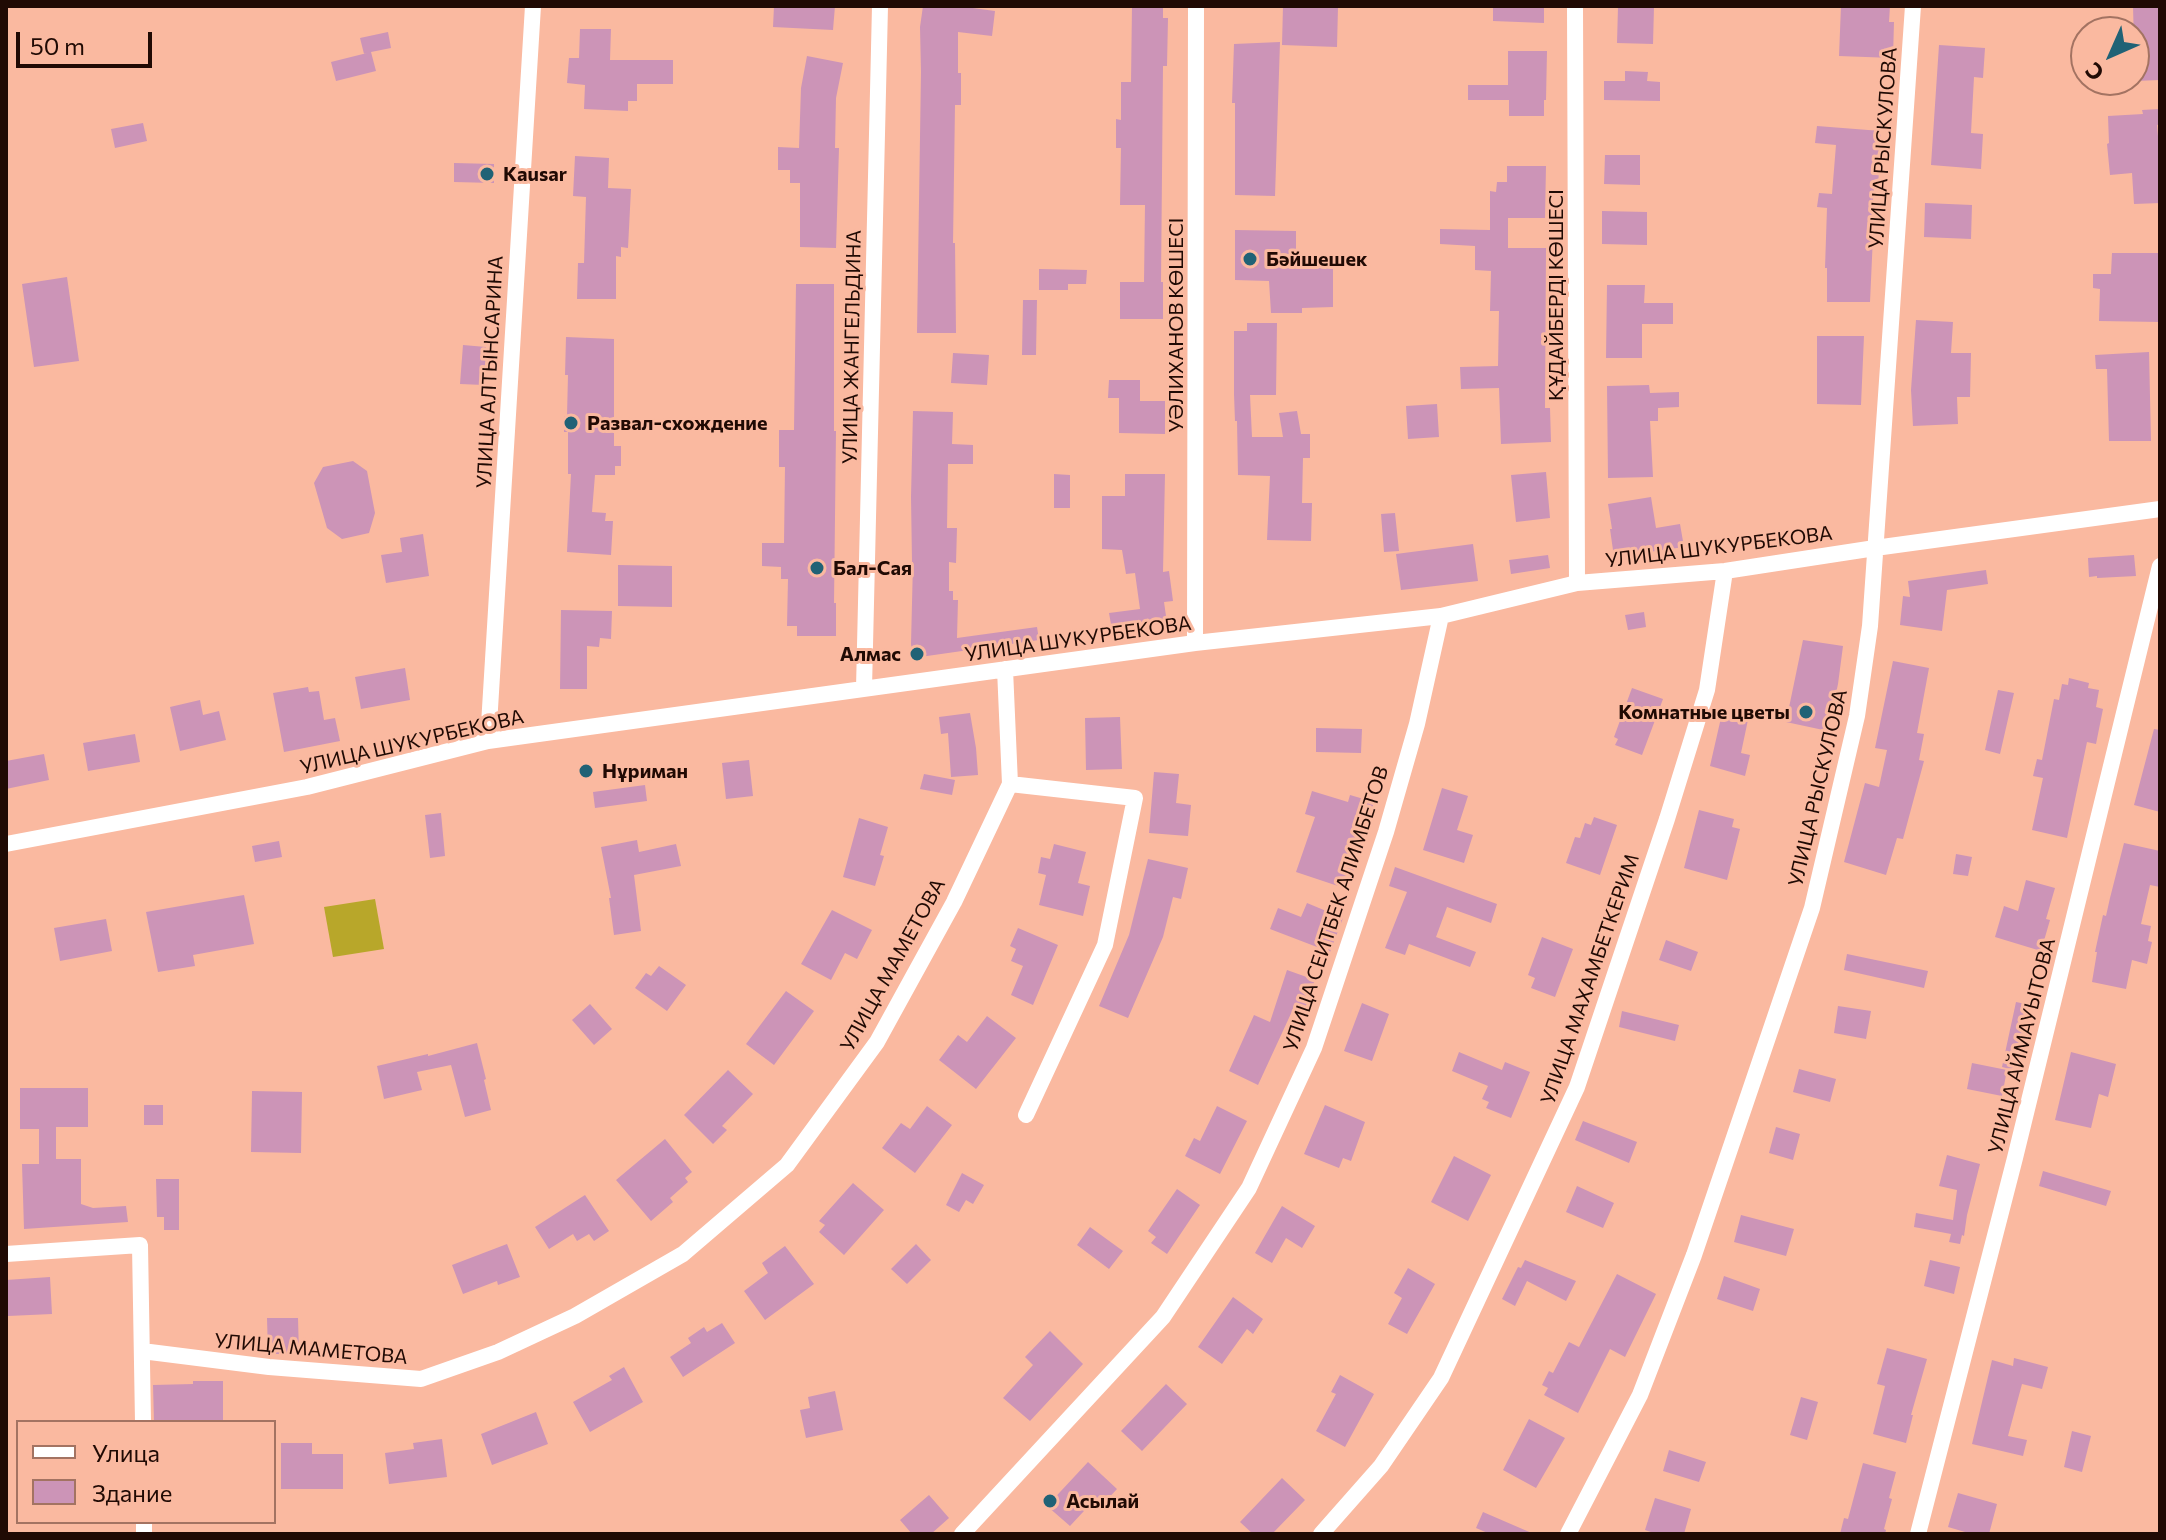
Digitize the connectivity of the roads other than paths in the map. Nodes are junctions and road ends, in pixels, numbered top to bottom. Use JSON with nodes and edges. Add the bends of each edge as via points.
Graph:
{"nodes":[{"id":1,"x":533,"y":6,"type":"edge"},
{"id":2,"x":880,"y":6,"type":"edge"},
{"id":3,"x":1196,"y":6,"type":"edge"},
{"id":4,"x":1575,"y":6,"type":"edge"},
{"id":5,"x":1913,"y":6,"type":"edge"},
{"id":6,"x":2160,"y":509,"type":"edge"},
{"id":7,"x":1875,"y":548,"type":"junction"},
{"id":8,"x":2160,"y":566,"type":"edge"},
{"id":9,"x":1725,"y":571,"type":"junction"},
{"id":10,"x":1577,"y":583,"type":"junction"},
{"id":11,"x":1441,"y":616,"type":"junction"},
{"id":12,"x":1195,"y":643,"type":"junction"},
{"id":13,"x":1005,"y":669,"type":"junction"},
{"id":14,"x":864,"y":688,"type":"junction"},
{"id":15,"x":488,"y":741,"type":"junction"},
{"id":16,"x":1010,"y":784,"type":"junction"},
{"id":17,"x":6,"y":844,"type":"edge"},
{"id":18,"x":1026,"y":1115,"type":"dead end"},
{"id":19,"x":6,"y":1254,"type":"edge"},
{"id":20,"x":142,"y":1351,"type":"junction"},
{"id":21,"x":143,"y":1420,"type":"edge"},
{"id":22,"x":962,"y":1534,"type":"edge"},
{"id":23,"x":1321,"y":1534,"type":"edge"},
{"id":24,"x":1568,"y":1534,"type":"edge"},
{"id":25,"x":1918,"y":1534,"type":"edge"}],
"edges":[{"from":1,"to":15,"type":"street","name":"УЛИЦА АЛТЫНСАРИНА"},
{"from":2,"to":14,"type":"street","name":"УЛИЦА ЖАНГЕЛЬДИНА"},
{"from":3,"to":12,"type":"street","name":"УӘЛИХАНОВ КӨШЕСІ"},
{"from":4,"to":10,"type":"street","name":"ҚҰДАЙБЕРДІ КӨШЕСІ"},
{"from":5,"to":7,"type":"street","name":"УЛИЦА РЫСКУЛОВА"},
{"from":6,"to":7,"type":"street","name":"УЛИЦА ШУКУРБЕКОВА"},
{"from":7,"to":9,"type":"street","name":"УЛИЦА ШУКУРБЕКОВА"},
{"from":7,"to":24,"type":"street","name":"УЛИЦА РЫСКУЛОВА","via":[[1857,716],[1812,908],[1694,1255],[1640,1395]]},
{"from":8,"to":25,"type":"street","name":"УЛИЦА АЙМАУЫТОВА"},
{"from":9,"to":10,"type":"street","name":"УЛИЦА ШУКУРБЕКОВА"},
{"from":9,"to":23,"type":"street","name":"УЛИЦА МАХАМБЕТКЕРИМ","via":[[1707,690],[1577,1087],[1441,1378],[1381,1466]]},
{"from":10,"to":11,"type":"street","name":"УЛИЦА ШУКУРБЕКОВА"},
{"from":11,"to":12,"type":"street","name":"УЛИЦА ШУКУРБЕКОВА"},
{"from":11,"to":22,"type":"street","name":"УЛИЦА СЕИТБЕК АЛИМБЕТОВ","via":[[1386,832],[1314,1048],[1249,1188],[1163,1317]]},
{"from":12,"to":13,"type":"street","name":"УЛИЦА ШУКУРБЕКОВА"},
{"from":13,"to":14,"type":"street","name":"УЛИЦА ШУКУРБЕКОВА"},
{"from":13,"to":16,"type":"street","name":"УЛИЦА МАМЕТОВА"},
{"from":14,"to":15,"type":"street","name":"УЛИЦА ШУКУРБЕКОВА"},
{"from":15,"to":17,"type":"street","name":"УЛИЦА ШУКУРБЕКОВА","via":[[307,787]]},
{"from":16,"to":18,"type":"street","via":[[1135,798],[1105,945]]},
{"from":16,"to":20,"type":"street","name":"УЛИЦА МАМЕТОВА","via":[[954,902],[877,1042],[787,1165],[683,1254],[575,1316],[498,1352],[421,1379]]},
{"from":19,"to":20,"type":"street","via":[[140,1245]]},
{"from":20,"to":21,"type":"street"}]}
